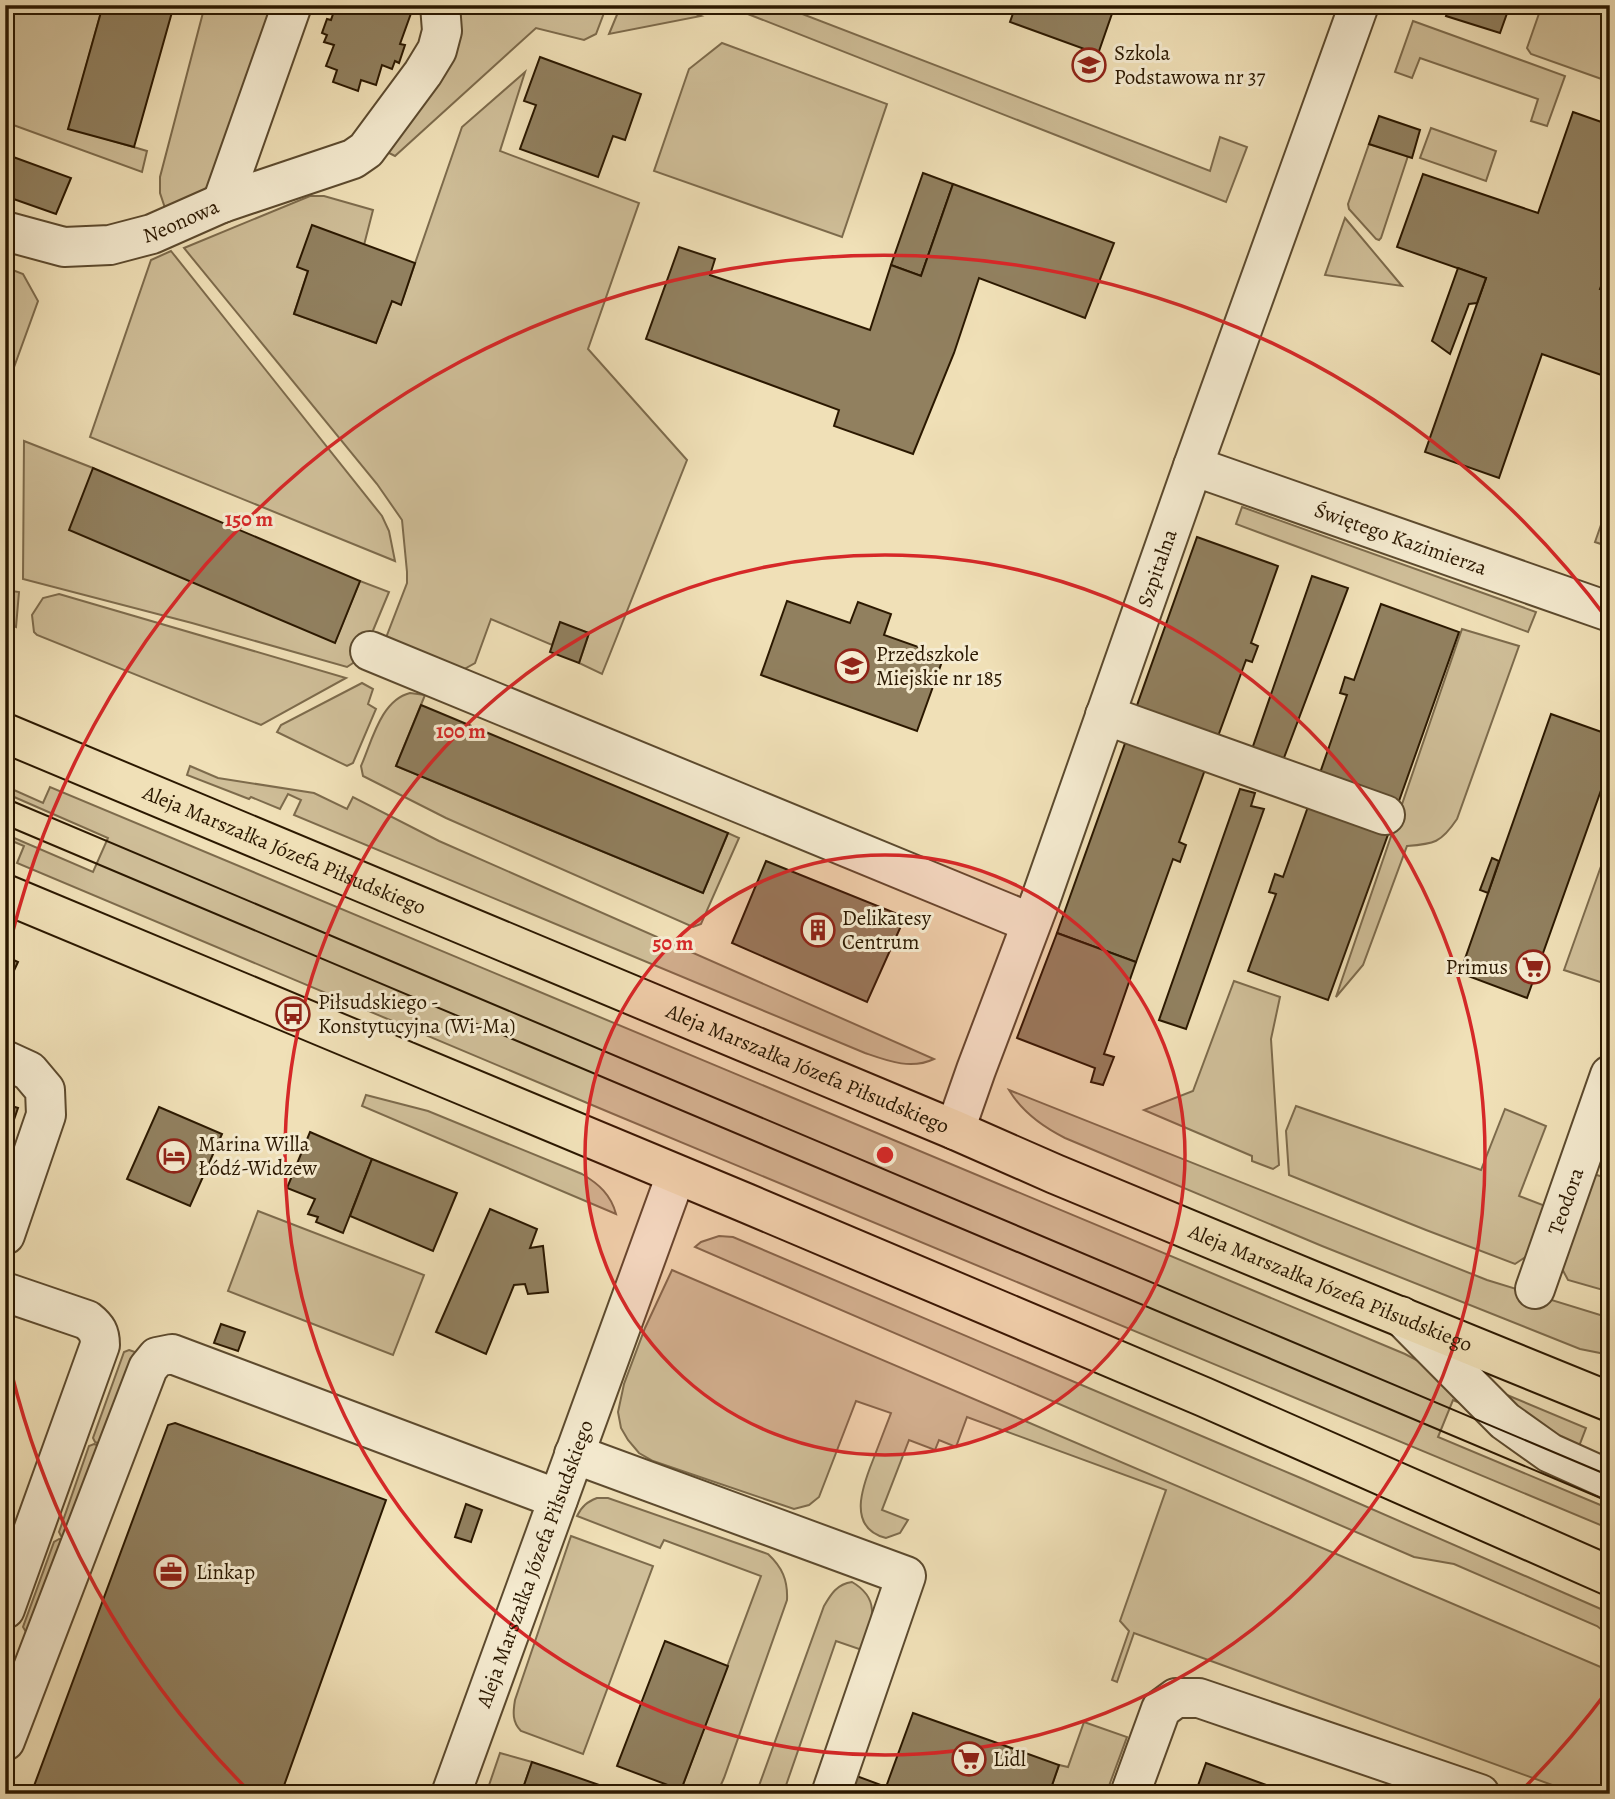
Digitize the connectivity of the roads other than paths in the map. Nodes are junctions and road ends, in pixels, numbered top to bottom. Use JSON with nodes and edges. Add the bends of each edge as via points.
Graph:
{"nodes":[{"id":1,"x":292,"y":5,"type":"edge"},
{"id":2,"x":440,"y":5,"type":"edge"},
{"id":3,"x":1359,"y":5,"type":"edge"},
{"id":4,"x":222,"y":202,"type":"junction"},
{"id":5,"x":5,"y":230,"type":"edge"},
{"id":6,"x":1192,"y":466,"type":"junction"},
{"id":7,"x":1610,"y":612,"type":"edge"},
{"id":8,"x":370,"y":651,"type":"dead end"},
{"id":9,"x":1105,"y":715,"type":"junction"},
{"id":10,"x":5,"y":733,"type":"edge"},
{"id":11,"x":1385,"y":815,"type":"dead end"},
{"id":12,"x":5,"y":894,"type":"edge"},
{"id":13,"x":1031,"y":923,"type":"junction"},
{"id":14,"x":5,"y":1060,"type":"edge"},
{"id":15,"x":1610,"y":1075,"type":"edge"},
{"id":16,"x":955,"y":1130,"type":"junction"},
{"id":17,"x":676,"y":1175,"type":"junction"},
{"id":18,"x":5,"y":1235,"type":"edge"},
{"id":19,"x":1535,"y":1289,"type":"dead end"},
{"id":20,"x":5,"y":1292,"type":"edge"},
{"id":21,"x":1401,"y":1316,"type":"junction"},
{"id":22,"x":1610,"y":1402,"type":"edge"},
{"id":23,"x":574,"y":1454,"type":"junction"},
{"id":24,"x":1610,"y":1480,"type":"edge"},
{"id":25,"x":558,"y":1500,"type":"junction"},
{"id":26,"x":1610,"y":1576,"type":"edge"},
{"id":27,"x":6,"y":1605,"type":"edge"},
{"id":28,"x":5,"y":1741,"type":"edge"},
{"id":29,"x":451,"y":1794,"type":"edge"},
{"id":30,"x":831,"y":1794,"type":"edge"},
{"id":31,"x":1130,"y":1794,"type":"edge"},
{"id":32,"x":1480,"y":1794,"type":"edge"}],
"edges":[{"from":1,"to":4,"type":"street"},
{"from":2,"to":4,"type":"street","name":"Neonowa","via":[[442,31],[437,50],[366,150],[353,159]]},
{"from":3,"to":6,"type":"street","name":"Szpitalna"},
{"from":4,"to":5,"type":"street","name":"Neonowa","via":[[165,229],[110,245],[64,247]]},
{"from":6,"to":7,"type":"street","name":"Świętego Kazimierza"},
{"from":6,"to":9,"type":"street","name":"Szpitalna"},
{"from":8,"to":13,"type":"street"},
{"from":9,"to":11,"type":"street"},
{"from":9,"to":13,"type":"street","name":"Szpitalna"},
{"from":10,"to":16,"type":"main road","name":"Aleja Marszałka Józefa Piłsudskiego"},
{"from":12,"to":17,"type":"main road"},
{"from":13,"to":16,"type":"street","name":"Szpitalna"},
{"from":14,"to":18,"type":"street","via":[[29,1071],[45,1090],[46,1115]]},
{"from":15,"to":19,"type":"street","name":"Teodora"},
{"from":16,"to":21,"type":"main road","name":"Aleja Marszałka Józefa Piłsudskiego"},
{"from":17,"to":23,"type":"street","name":"Aleja Marszałka Józefa Piłsudskiego"},
{"from":17,"to":26,"type":"main road","via":[[1204,1397]]},
{"from":20,"to":27,"type":"street","via":[[87,1320],[100,1335]]},
{"from":21,"to":22,"type":"main road","name":"Aleja Marszałka Józefa Piłsudskiego"},
{"from":21,"to":24,"type":"street","via":[[1505,1421],[1550,1453]]},
{"from":23,"to":25,"type":"street","name":"Aleja Marszałka Józefa Piłsudskiego"},
{"from":23,"to":30,"type":"street","via":[[906,1576]]},
{"from":25,"to":28,"type":"street","via":[[172,1354],[157,1357],[148,1368]]},
{"from":25,"to":29,"type":"street","name":"Aleja Marszałka Józefa Piłsudskiego"},
{"from":31,"to":32,"type":"street","via":[[1161,1709],[1176,1698],[1199,1698]]}]}
